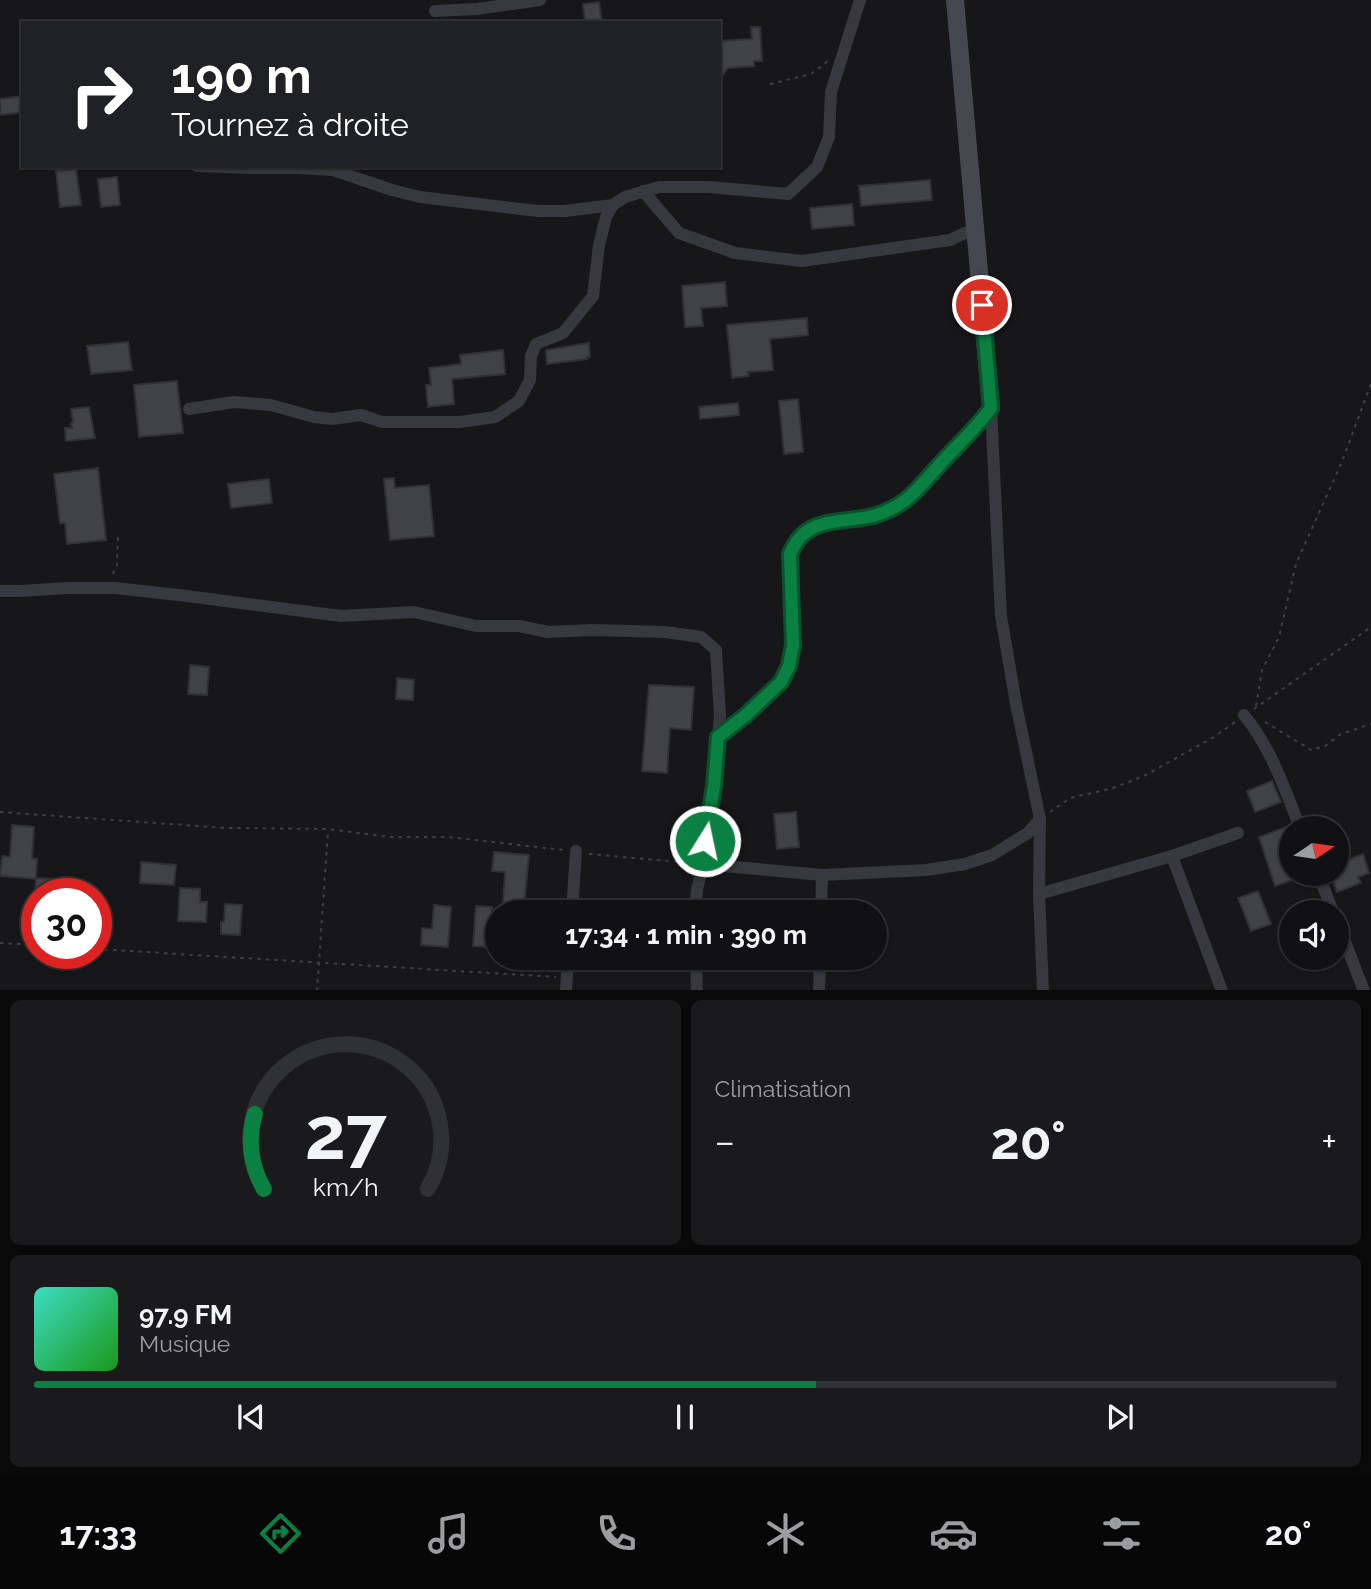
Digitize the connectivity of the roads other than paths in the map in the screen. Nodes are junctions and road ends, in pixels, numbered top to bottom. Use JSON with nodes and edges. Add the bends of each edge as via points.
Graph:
{"nodes":[{"id":1,"x":540,"y":0,"type":"edge"},
{"id":2,"x":860,"y":0,"type":"edge"},
{"id":3,"x":955,"y":0,"type":"edge"},
{"id":4,"x":435,"y":11,"type":"dead end"},
{"id":5,"x":232,"y":168,"type":"edge"},
{"id":6,"x":298,"y":168,"type":"edge"},
{"id":7,"x":298,"y":168,"type":"edge"},
{"id":8,"x":643,"y":191,"type":"junction"},
{"id":9,"x":613,"y":205,"type":"junction"},
{"id":10,"x":976,"y":228,"type":"junction"},
{"id":11,"x":991,"y":408,"type":"junction"},
{"id":12,"x":189,"y":409,"type":"dead end"},
{"id":13,"x":0,"y":590,"type":"edge"},
{"id":14,"x":1244,"y":715,"type":"road end"},
{"id":15,"x":718,"y":737,"type":"junction"},
{"id":16,"x":1296,"y":816,"type":"edge"},
{"id":17,"x":1040,"y":819,"type":"junction"},
{"id":18,"x":1238,"y":833,"type":"dead end"},
{"id":19,"x":576,"y":851,"type":"road end"},
{"id":20,"x":1172,"y":856,"type":"junction"},
{"id":21,"x":703,"y":864,"type":"junction"},
{"id":22,"x":822,"y":875,"type":"junction"},
{"id":23,"x":1039,"y":894,"type":"junction"},
{"id":24,"x":573,"y":900,"type":"edge"},
{"id":25,"x":696,"y":900,"type":"edge"},
{"id":26,"x":821,"y":900,"type":"edge"},
{"id":27,"x":1349,"y":952,"type":"edge"},
{"id":28,"x":696,"y":970,"type":"edge"},
{"id":29,"x":820,"y":970,"type":"edge"},
{"id":30,"x":697,"y":990,"type":"edge"},
{"id":31,"x":819,"y":990,"type":"edge"},
{"id":32,"x":1043,"y":990,"type":"edge"},
{"id":33,"x":1222,"y":990,"type":"edge"},
{"id":34,"x":1364,"y":990,"type":"edge"}],
"edges":[{"from":1,"to":4,"type":"street"},
{"from":2,"to":8,"type":"street","via":[[831,92],[829,137],[817,167],[788,194],[709,187]]},
{"from":3,"to":10,"type":"street"},
{"from":5,"to":7,"type":"street"},
{"from":6,"to":9,"type":"street","via":[[333,170],[420,197],[538,211]]},
{"from":8,"to":9,"type":"street"},
{"from":8,"to":10,"type":"street","via":[[679,233],[735,253],[802,261],[950,240]]},
{"from":9,"to":12,"type":"street","via":[[599,244],[593,296],[563,333],[536,344],[530,380],[519,401],[495,417],[382,422],[361,415],[314,417],[271,405],[234,402]]},
{"from":10,"to":11,"type":"street"},
{"from":11,"to":15,"type":"street","via":[[902,503],[873,516],[819,524],[795,543],[790,554],[793,645],[789,666],[781,682]]},
{"from":11,"to":17,"type":"street","via":[[1001,616]]},
{"from":13,"to":15,"type":"street","via":[[107,588],[341,616],[414,612],[476,626],[701,637],[716,650]]},
{"from":14,"to":16,"type":"street","via":[[1264,743]]},
{"from":15,"to":21,"type":"street"},
{"from":17,"to":22,"type":"street","via":[[1028,833],[992,855],[965,864]]},
{"from":17,"to":23,"type":"street"},
{"from":18,"to":20,"type":"street"},
{"from":19,"to":24,"type":"street"},
{"from":20,"to":23,"type":"street"},
{"from":20,"to":33,"type":"street"},
{"from":21,"to":22,"type":"street"},
{"from":21,"to":25,"type":"street"},
{"from":22,"to":26,"type":"street"},
{"from":23,"to":32,"type":"street"},
{"from":27,"to":34,"type":"street"},
{"from":28,"to":30,"type":"street"},
{"from":29,"to":31,"type":"street"}]}
